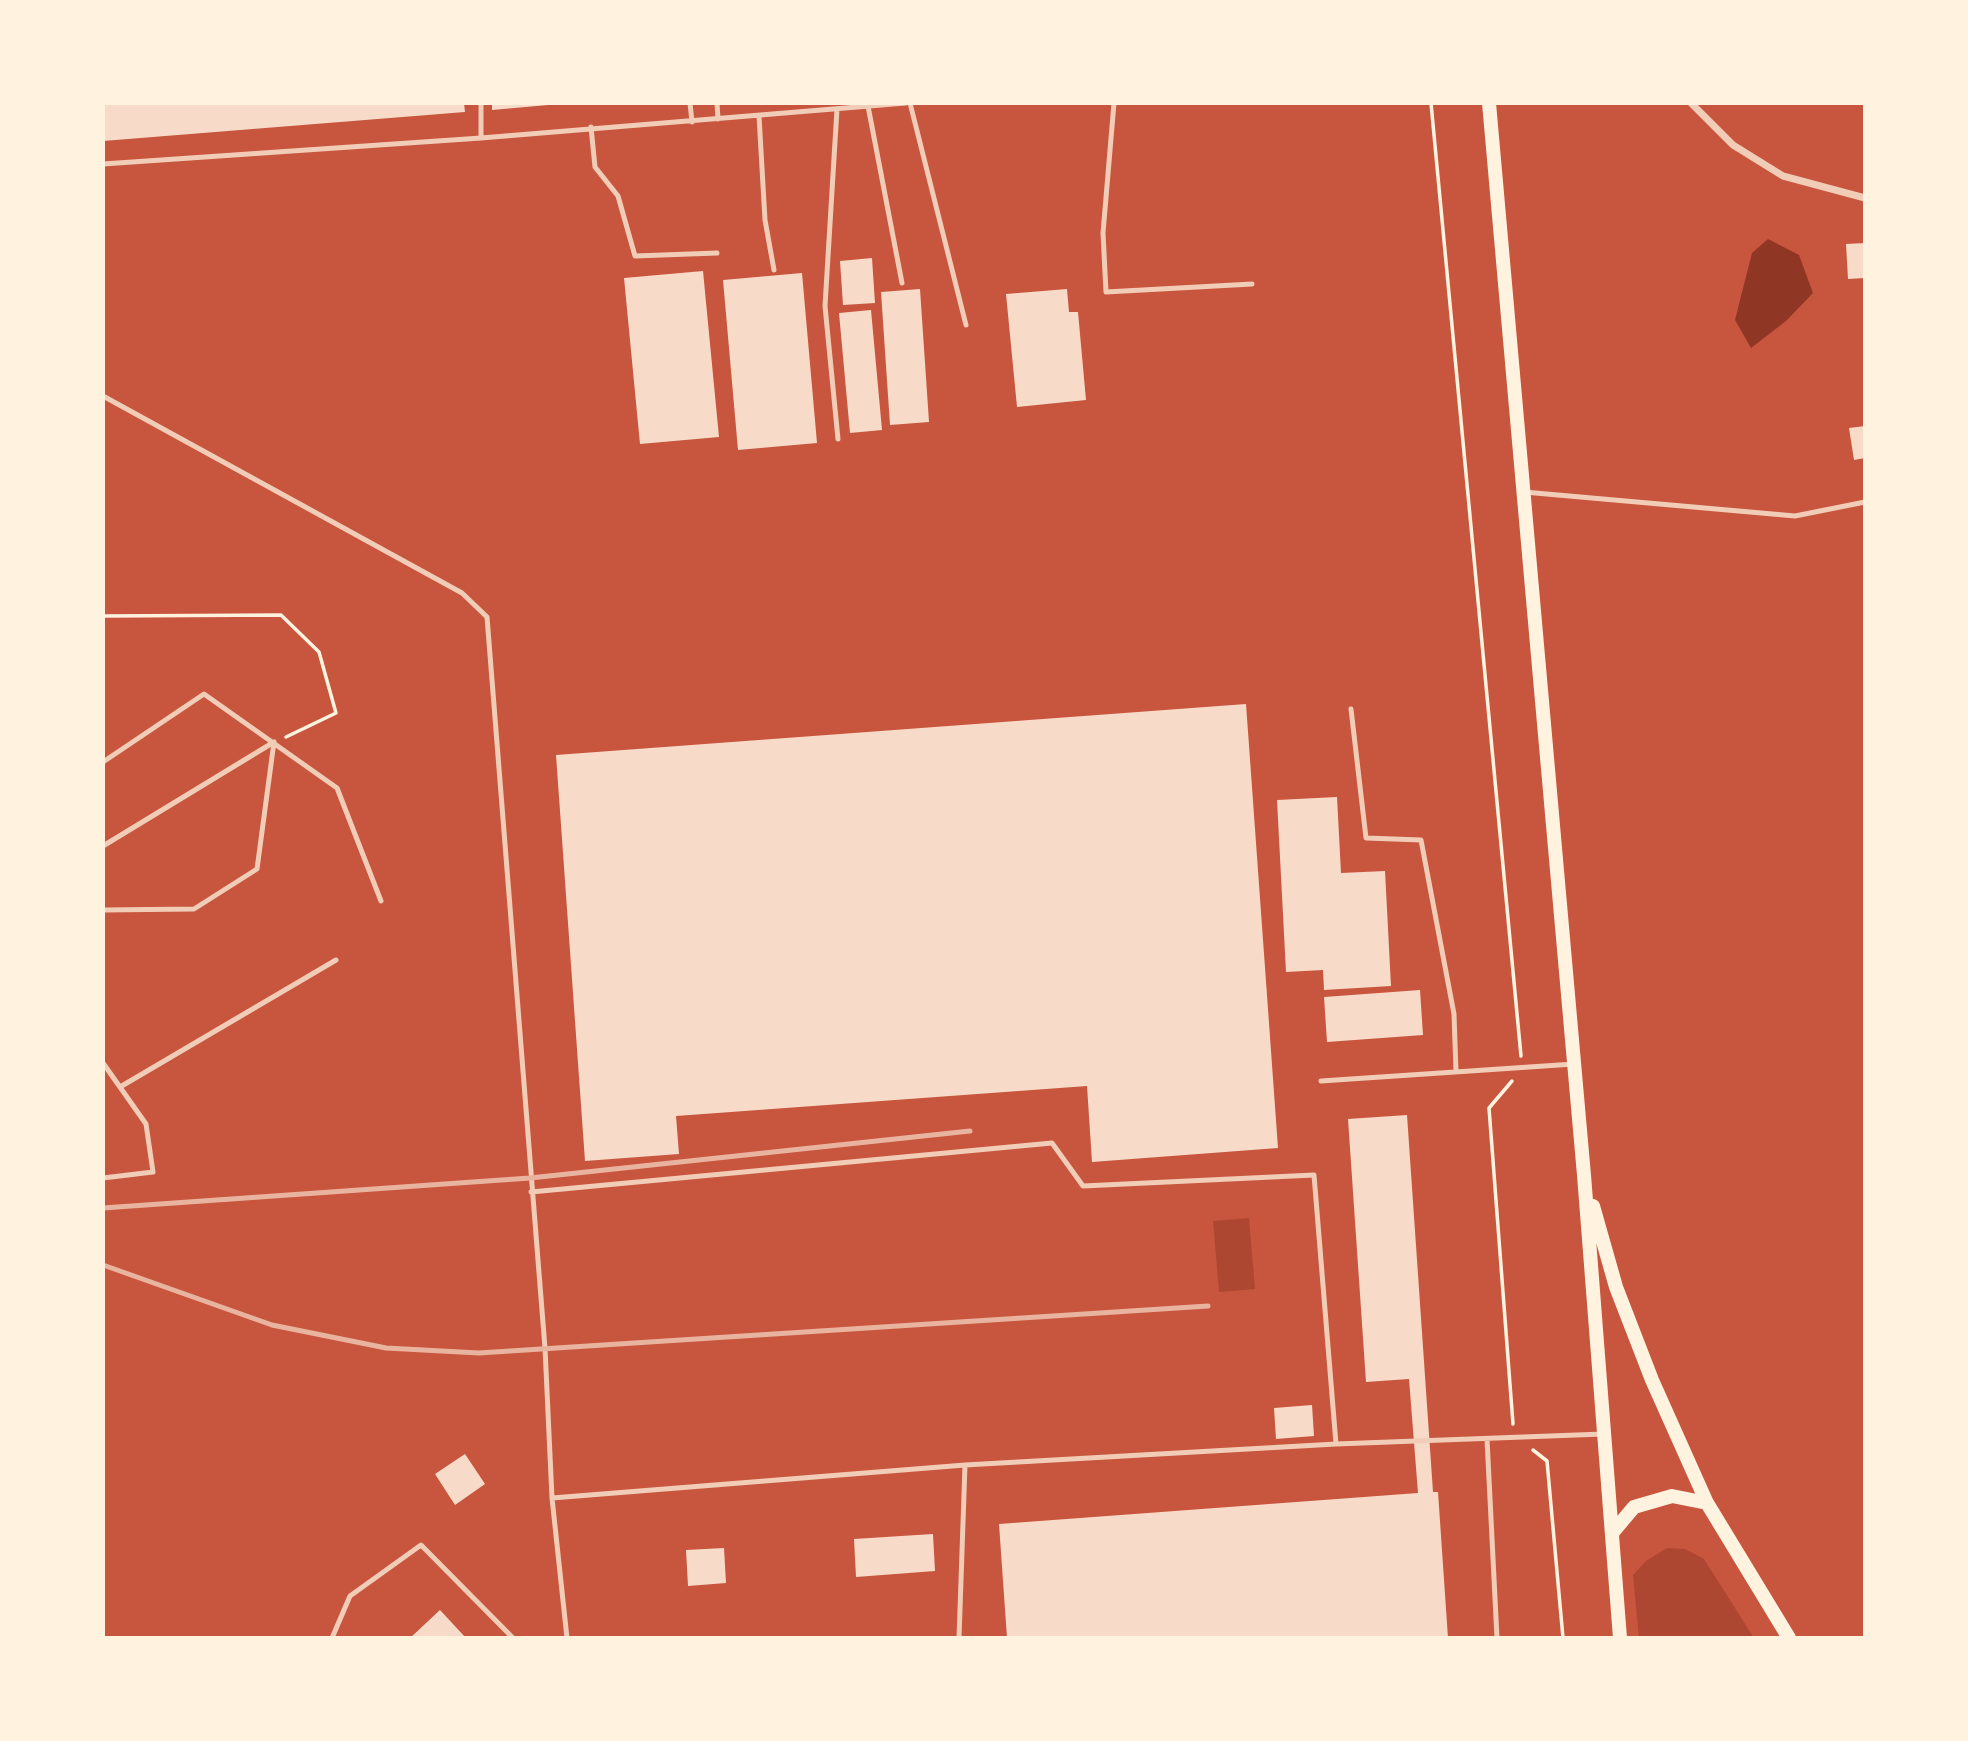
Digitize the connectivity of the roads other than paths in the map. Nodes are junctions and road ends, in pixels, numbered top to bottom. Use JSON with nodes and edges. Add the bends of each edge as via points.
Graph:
{"nodes":[{"id":1,"x":481,"y":103,"type":"edge"},
{"id":2,"x":690,"y":103,"type":"edge"},
{"id":3,"x":717,"y":103,"type":"edge"},
{"id":4,"x":819,"y":103,"type":"edge"},
{"id":5,"x":908,"y":103,"type":"edge"},
{"id":6,"x":1114,"y":103,"type":"edge"},
{"id":7,"x":1489,"y":103,"type":"edge"},
{"id":8,"x":1691,"y":103,"type":"edge"},
{"id":9,"x":868,"y":107,"type":"junction"},
{"id":10,"x":837,"y":109,"type":"junction"},
{"id":11,"x":820,"y":111,"type":"junction"},
{"id":12,"x":759,"y":116,"type":"junction"},
{"id":13,"x":718,"y":119,"type":"junction"},
{"id":14,"x":692,"y":122,"type":"junction"},
{"id":15,"x":591,"y":127,"type":"junction"},
{"id":16,"x":481,"y":138,"type":"junction"},
{"id":17,"x":103,"y":164,"type":"edge"},
{"id":18,"x":1865,"y":198,"type":"edge"},
{"id":19,"x":717,"y":253,"type":"dead end"},
{"id":20,"x":774,"y":270,"type":"dead end"},
{"id":21,"x":902,"y":283,"type":"dead end"},
{"id":22,"x":1252,"y":284,"type":"dead end"},
{"id":23,"x":966,"y":325,"type":"dead end"},
{"id":24,"x":103,"y":396,"type":"edge"},
{"id":25,"x":838,"y":439,"type":"dead end"},
{"id":26,"x":1524,"y":492,"type":"junction"},
{"id":27,"x":1865,"y":502,"type":"edge"},
{"id":28,"x":1351,"y":709,"type":"dead end"},
{"id":29,"x":274,"y":742,"type":"junction"},
{"id":30,"x":103,"y":762,"type":"edge"},
{"id":31,"x":103,"y":846,"type":"edge"},
{"id":32,"x":381,"y":901,"type":"dead end"},
{"id":33,"x":104,"y":907,"type":"edge"},
{"id":34,"x":336,"y":960,"type":"dead end"},
{"id":35,"x":103,"y":1063,"type":"edge"},
{"id":36,"x":1574,"y":1064,"type":"junction"},
{"id":37,"x":1456,"y":1072,"type":"junction"},
{"id":38,"x":1321,"y":1081,"type":"dead end"},
{"id":39,"x":120,"y":1087,"type":"junction"},
{"id":40,"x":1584,"y":1175,"type":"junction"},
{"id":41,"x":103,"y":1178,"type":"edge"},
{"id":42,"x":531,"y":1192,"type":"junction"},
{"id":43,"x":1605,"y":1434,"type":"junction"},
{"id":44,"x":1487,"y":1439,"type":"junction"},
{"id":45,"x":1336,"y":1444,"type":"junction"},
{"id":46,"x":965,"y":1465,"type":"junction"},
{"id":47,"x":552,"y":1498,"type":"junction"},
{"id":48,"x":1707,"y":1503,"type":"junction"},
{"id":49,"x":1613,"y":1532,"type":"junction"},
{"id":50,"x":332,"y":1638,"type":"edge"},
{"id":51,"x":513,"y":1638,"type":"edge"},
{"id":52,"x":568,"y":1638,"type":"edge"},
{"id":53,"x":959,"y":1638,"type":"edge"},
{"id":54,"x":1497,"y":1638,"type":"edge"},
{"id":55,"x":1620,"y":1638,"type":"edge"},
{"id":56,"x":1789,"y":1638,"type":"edge"}],
"edges":[{"from":1,"to":16,"type":"lane"},
{"from":2,"to":14,"type":"lane"},
{"from":3,"to":13,"type":"lane"},
{"from":4,"to":11,"type":"lane"},
{"from":5,"to":9,"type":"lane"},
{"from":5,"to":23,"type":"lane"},
{"from":6,"to":22,"type":"lane","via":[[1103,233],[1106,292]]},
{"from":7,"to":26,"type":"main road"},
{"from":8,"to":18,"type":"street","via":[[1733,145],[1783,176]]},
{"from":9,"to":10,"type":"lane"},
{"from":9,"to":21,"type":"lane"},
{"from":10,"to":11,"type":"lane"},
{"from":10,"to":25,"type":"lane","via":[[825,306]]},
{"from":11,"to":12,"type":"lane"},
{"from":12,"to":13,"type":"lane"},
{"from":12,"to":20,"type":"lane","via":[[765,220]]},
{"from":13,"to":14,"type":"lane"},
{"from":14,"to":15,"type":"lane"},
{"from":15,"to":16,"type":"lane"},
{"from":15,"to":19,"type":"lane","via":[[595,167],[618,196],[635,256]]},
{"from":16,"to":17,"type":"lane"},
{"from":24,"to":42,"type":"lane","via":[[462,593],[487,617]]},
{"from":26,"to":27,"type":"lane","via":[[1795,516]]},
{"from":26,"to":36,"type":"main road"},
{"from":28,"to":37,"type":"lane","via":[[1366,838],[1421,840],[1454,1014]]},
{"from":29,"to":30,"type":"lane","via":[[204,694]]},
{"from":29,"to":31,"type":"lane"},
{"from":29,"to":32,"type":"lane","via":[[337,788]]},
{"from":29,"to":33,"type":"lane","via":[[257,869],[194,909]]},
{"from":34,"to":39,"type":"lane"},
{"from":35,"to":39,"type":"lane"},
{"from":36,"to":37,"type":"lane"},
{"from":36,"to":40,"type":"main road"},
{"from":37,"to":38,"type":"lane"},
{"from":39,"to":41,"type":"lane","via":[[146,1124],[153,1172]]},
{"from":40,"to":43,"type":"main road"},
{"from":40,"to":48,"type":"main road","via":[[1616,1287]]},
{"from":42,"to":45,"type":"lane","via":[[1052,1143],[1083,1186],[1314,1175]]},
{"from":42,"to":47,"type":"lane"},
{"from":43,"to":44,"type":"lane"},
{"from":43,"to":49,"type":"main road"},
{"from":44,"to":45,"type":"lane"},
{"from":44,"to":54,"type":"lane"},
{"from":45,"to":46,"type":"lane"},
{"from":46,"to":47,"type":"lane"},
{"from":46,"to":53,"type":"lane"},
{"from":47,"to":52,"type":"lane"},
{"from":48,"to":49,"type":"main road","via":[[1672,1496],[1634,1507]]},
{"from":48,"to":56,"type":"main road"},
{"from":49,"to":55,"type":"main road"},
{"from":50,"to":51,"type":"lane","via":[[350,1596],[421,1545]]}]}
